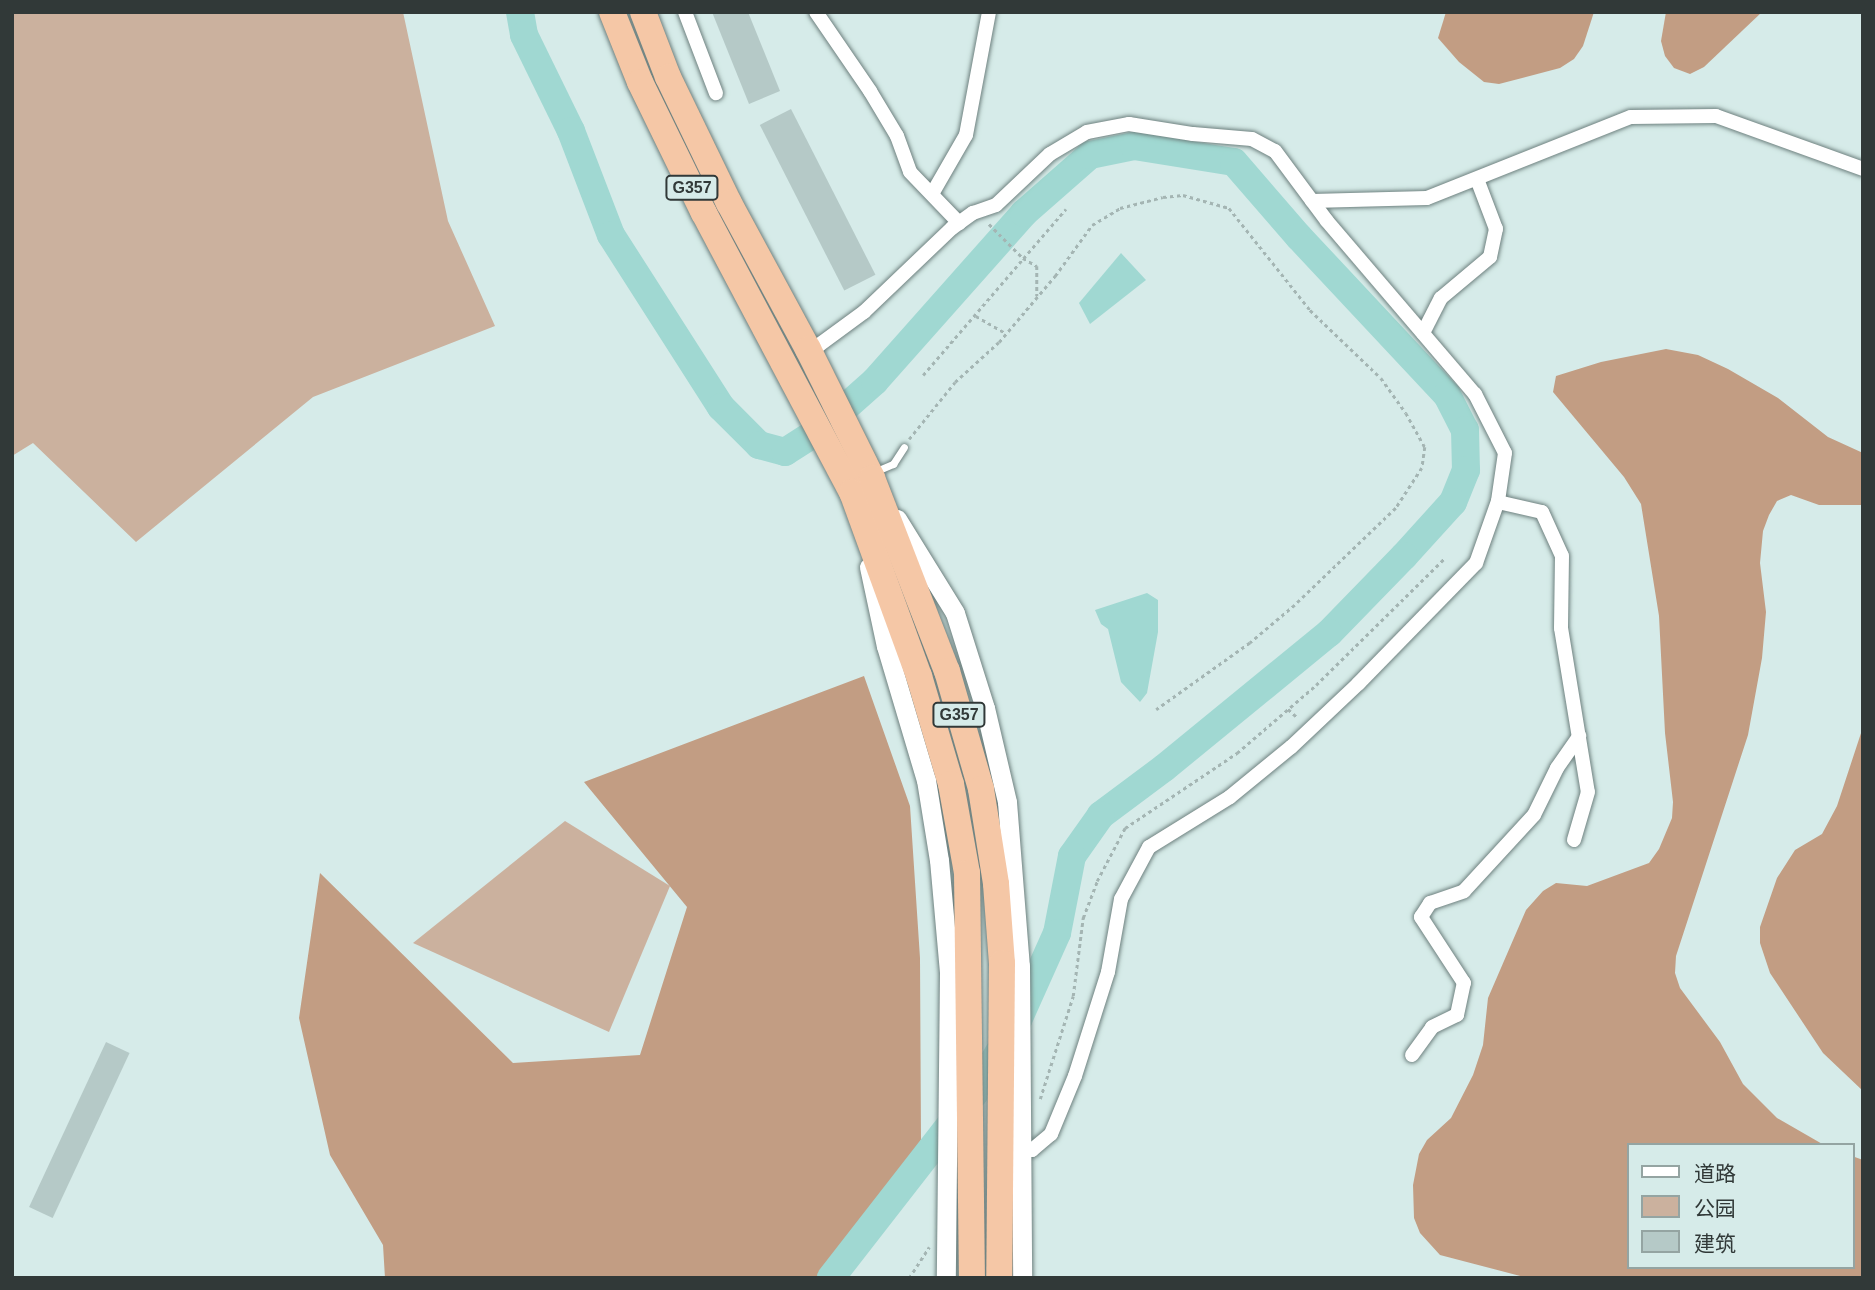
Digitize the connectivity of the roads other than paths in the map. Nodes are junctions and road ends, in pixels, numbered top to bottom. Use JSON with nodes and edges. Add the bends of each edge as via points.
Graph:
{"nodes":[{"id":1,"x":612,"y":12,"type":"edge"},
{"id":2,"x":643,"y":12,"type":"edge"},
{"id":3,"x":685,"y":12,"type":"edge"},
{"id":4,"x":816,"y":12,"type":"edge"},
{"id":5,"x":989,"y":12,"type":"edge"},
{"id":6,"x":716,"y":93,"type":"dead end"},
{"id":7,"x":1863,"y":169,"type":"edge"},
{"id":8,"x":1477,"y":179,"type":"junction"},
{"id":9,"x":932,"y":194,"type":"junction"},
{"id":10,"x":1312,"y":201,"type":"junction"},
{"id":11,"x":959,"y":223,"type":"junction"},
{"id":12,"x":1423,"y":332,"type":"junction"},
{"id":13,"x":808,"y":349,"type":"junction"},
{"id":14,"x":904,"y":447,"type":"road end"},
{"id":15,"x":865,"y":481,"type":"junction"},
{"id":16,"x":1498,"y":502,"type":"junction"},
{"id":17,"x":1579,"y":736,"type":"junction"},
{"id":18,"x":1574,"y":840,"type":"dead end"},
{"id":19,"x":1011,"y":964,"type":"junction"},
{"id":20,"x":1412,"y":1055,"type":"dead end"},
{"id":21,"x":1023,"y":1150,"type":"junction"},
{"id":22,"x":946,"y":1278,"type":"edge"},
{"id":23,"x":972,"y":1278,"type":"edge"},
{"id":24,"x":999,"y":1278,"type":"edge"},
{"id":25,"x":1022,"y":1278,"type":"edge"}],
"edges":[{"from":1,"to":15,"type":"highway","number":"G357","via":[[640,82],[782,360]]},
{"from":2,"to":13,"type":"highway","number":"G357","via":[[668,77]]},
{"from":3,"to":6,"type":"street"},
{"from":4,"to":9,"type":"street","via":[[897,136],[910,172]]},
{"from":5,"to":9,"type":"street","via":[[966,135]]},
{"from":7,"to":8,"type":"street","via":[[1716,116],[1631,117]]},
{"from":8,"to":10,"type":"street","via":[[1427,198]]},
{"from":8,"to":12,"type":"street","via":[[1496,229],[1490,257],[1441,298]]},
{"from":9,"to":11,"type":"street"},
{"from":10,"to":11,"type":"street","via":[[1275,151],[1252,139],[1129,124],[1087,132],[1050,154],[996,205]]},
{"from":10,"to":12,"type":"street"},
{"from":11,"to":13,"type":"street","via":[[864,312]]},
{"from":12,"to":16,"type":"street","via":[[1475,394],[1505,453]]},
{"from":13,"to":15,"type":"highway","number":"G357"},
{"from":14,"to":15,"type":"lane","via":[[892,464]]},
{"from":15,"to":19,"type":"highway","number":"G357","via":[[947,671],[981,789]]},
{"from":15,"to":22,"type":"street","via":[[886,646],[926,779],[939,860],[948,973]]},
{"from":15,"to":23,"type":"highway","number":"G357","via":[[951,784],[967,873]]},
{"from":16,"to":17,"type":"street","via":[[1542,512],[1562,556],[1562,628]]},
{"from":16,"to":21,"type":"street","via":[[1476,563],[1359,683],[1230,797],[1149,846],[1121,899],[1108,972],[1076,1076],[1051,1134],[1032,1150]]},
{"from":17,"to":18,"type":"street","via":[[1588,792]]},
{"from":17,"to":20,"type":"street","via":[[1534,815],[1464,891],[1430,903],[1421,917],[1464,983],[1457,1015],[1432,1027]]},
{"from":19,"to":21,"type":"street"},
{"from":19,"to":24,"type":"highway","number":"G357","via":[[998,1205]]},
{"from":21,"to":25,"type":"street"}]}
